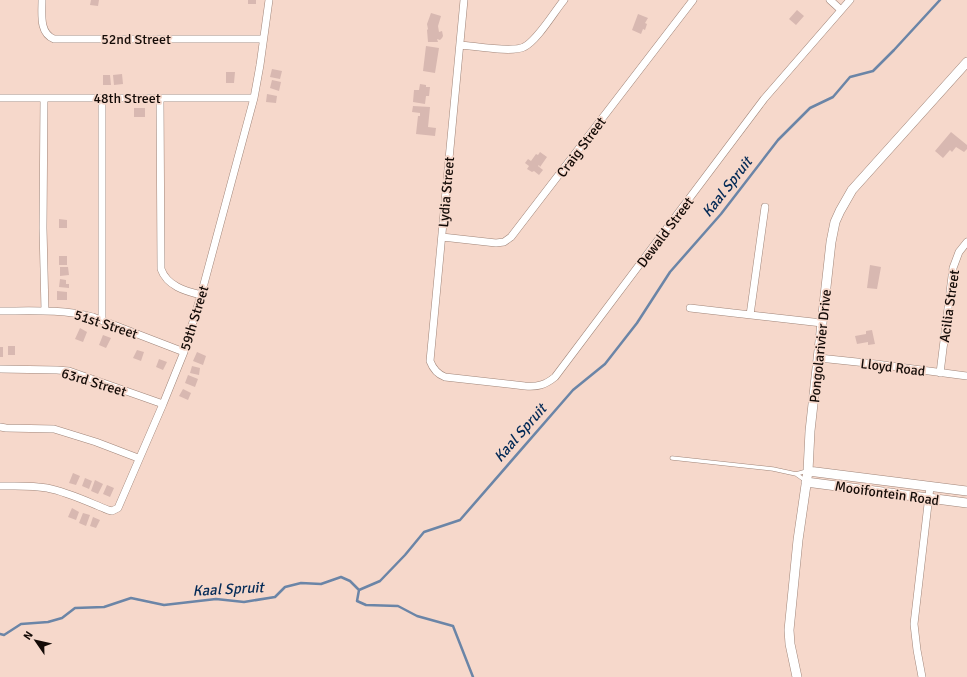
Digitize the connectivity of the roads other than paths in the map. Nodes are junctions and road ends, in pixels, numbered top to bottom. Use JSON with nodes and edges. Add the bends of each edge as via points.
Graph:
{"nodes":[{"id":1,"x":42,"y":0,"type":"edge"},
{"id":2,"x":269,"y":0,"type":"edge"},
{"id":3,"x":464,"y":0,"type":"edge"},
{"id":4,"x":564,"y":0,"type":"edge"},
{"id":5,"x":693,"y":0,"type":"edge"},
{"id":6,"x":830,"y":0,"type":"edge"},
{"id":7,"x":850,"y":0,"type":"edge"},
{"id":8,"x":841,"y":10,"type":"junction"},
{"id":9,"x":263,"y":39,"type":"junction"},
{"id":10,"x":460,"y":45,"type":"junction"},
{"id":11,"x":967,"y":62,"type":"edge"},
{"id":12,"x":0,"y":98,"type":"edge"},
{"id":13,"x":44,"y":98,"type":"junction"},
{"id":14,"x":102,"y":98,"type":"junction"},
{"id":15,"x":254,"y":98,"type":"junction"},
{"id":16,"x":160,"y":99,"type":"junction"},
{"id":17,"x":765,"y":207,"type":"dead end"},
{"id":18,"x":442,"y":237,"type":"junction"},
{"id":19,"x":967,"y":242,"type":"edge"},
{"id":20,"x":201,"y":295,"type":"junction"},
{"id":21,"x":690,"y":308,"type":"dead end"},
{"id":22,"x":0,"y":311,"type":"edge"},
{"id":23,"x":45,"y":311,"type":"junction"},
{"id":24,"x":750,"y":315,"type":"junction"},
{"id":25,"x":102,"y":320,"type":"junction"},
{"id":26,"x":822,"y":323,"type":"junction"},
{"id":27,"x":184,"y":352,"type":"junction"},
{"id":28,"x":819,"y":358,"type":"junction"},
{"id":29,"x":0,"y":369,"type":"edge"},
{"id":30,"x":940,"y":373,"type":"junction"},
{"id":31,"x":967,"y":376,"type":"edge"},
{"id":32,"x":444,"y":377,"type":"joint"},
{"id":33,"x":163,"y":404,"type":"junction"},
{"id":34,"x":0,"y":427,"type":"edge"},
{"id":35,"x":138,"y":458,"type":"junction"},
{"id":36,"x":672,"y":458,"type":"dead end"},
{"id":37,"x":808,"y":471,"type":"junction"},
{"id":38,"x":796,"y":474,"type":"junction"},
{"id":39,"x":806,"y":482,"type":"junction"},
{"id":40,"x":0,"y":486,"type":"edge"},
{"id":41,"x":930,"y":487,"type":"junction"},
{"id":42,"x":967,"y":490,"type":"edge"},
{"id":43,"x":929,"y":499,"type":"junction"},
{"id":44,"x":967,"y":504,"type":"edge"},
{"id":45,"x":797,"y":677,"type":"edge"},
{"id":46,"x":922,"y":677,"type":"edge"}],
"edges":[{"from":1,"to":9,"type":"street","name":"52nd Street","via":[[43,28],[45,33],[54,39]]},
{"from":2,"to":9,"type":"street","name":"59th Street"},
{"from":3,"to":10,"type":"street","name":"Lydia Street"},
{"from":4,"to":10,"type":"street","via":[[533,41],[524,47],[507,49]]},
{"from":5,"to":18,"type":"street","name":"Craig Street","via":[[511,237],[504,242],[496,243]]},
{"from":6,"to":8,"type":"street"},
{"from":7,"to":8,"type":"street","name":"Dewald Street"},
{"from":8,"to":32,"type":"street","name":"Dewald Street","via":[[764,99],[556,377],[538,387]]},
{"from":9,"to":15,"type":"street","name":"59th Street"},
{"from":10,"to":18,"type":"street","name":"Lydia Street"},
{"from":11,"to":26,"type":"street","name":"Pongolarivier Drive","via":[[864,176],[844,202],[833,232]]},
{"from":12,"to":13,"type":"street","name":"48th Street"},
{"from":13,"to":14,"type":"street","name":"48th Street"},
{"from":13,"to":23,"type":"street"},
{"from":14,"to":16,"type":"street","name":"48th Street"},
{"from":14,"to":25,"type":"street"},
{"from":15,"to":16,"type":"street","name":"48th Street"},
{"from":15,"to":20,"type":"street","name":"59th Street"},
{"from":16,"to":20,"type":"street","via":[[161,268],[172,284]]},
{"from":17,"to":24,"type":"street"},
{"from":18,"to":32,"type":"street","name":"Lydia Street","via":[[430,355],[432,368]]},
{"from":19,"to":30,"type":"street","name":"Acilia Street","via":[[959,252],[953,268]]},
{"from":20,"to":27,"type":"street","name":"59th Street"},
{"from":21,"to":24,"type":"street"},
{"from":22,"to":23,"type":"street","name":"51st Street"},
{"from":23,"to":25,"type":"street","name":"51st Street","via":[[75,313]]},
{"from":24,"to":26,"type":"street"},
{"from":25,"to":27,"type":"street","name":"51st Street"},
{"from":26,"to":28,"type":"street","name":"Pongolarivier Drive"},
{"from":27,"to":33,"type":"street","name":"59th Street"},
{"from":28,"to":30,"type":"street","name":"Lloyd Road"},
{"from":28,"to":37,"type":"street","name":"Pongolarivier Drive"},
{"from":29,"to":33,"type":"street","name":"63rd Street","via":[[69,371]]},
{"from":30,"to":31,"type":"street","name":"Lloyd Road"},
{"from":33,"to":35,"type":"street","name":"59th Street"},
{"from":34,"to":35,"type":"street","via":[[54,428]]},
{"from":35,"to":40,"type":"street","name":"59th Street","via":[[118,508],[112,511],[47,488]]},
{"from":36,"to":38,"type":"lane"},
{"from":37,"to":38,"type":"lane"},
{"from":37,"to":39,"type":"street","name":"Pongolarivier Drive"},
{"from":37,"to":41,"type":"street","name":"Mooifontein Road"},
{"from":38,"to":39,"type":"lane"},
{"from":39,"to":43,"type":"street","name":"Mooifontein Road"},
{"from":39,"to":45,"type":"street","name":"Pongolarivier Drive","via":[[789,630]]},
{"from":41,"to":42,"type":"street","name":"Mooifontein Road"},
{"from":41,"to":43,"type":"street"},
{"from":43,"to":44,"type":"street","name":"Mooifontein Road"},
{"from":43,"to":46,"type":"street","via":[[914,624]]}]}
